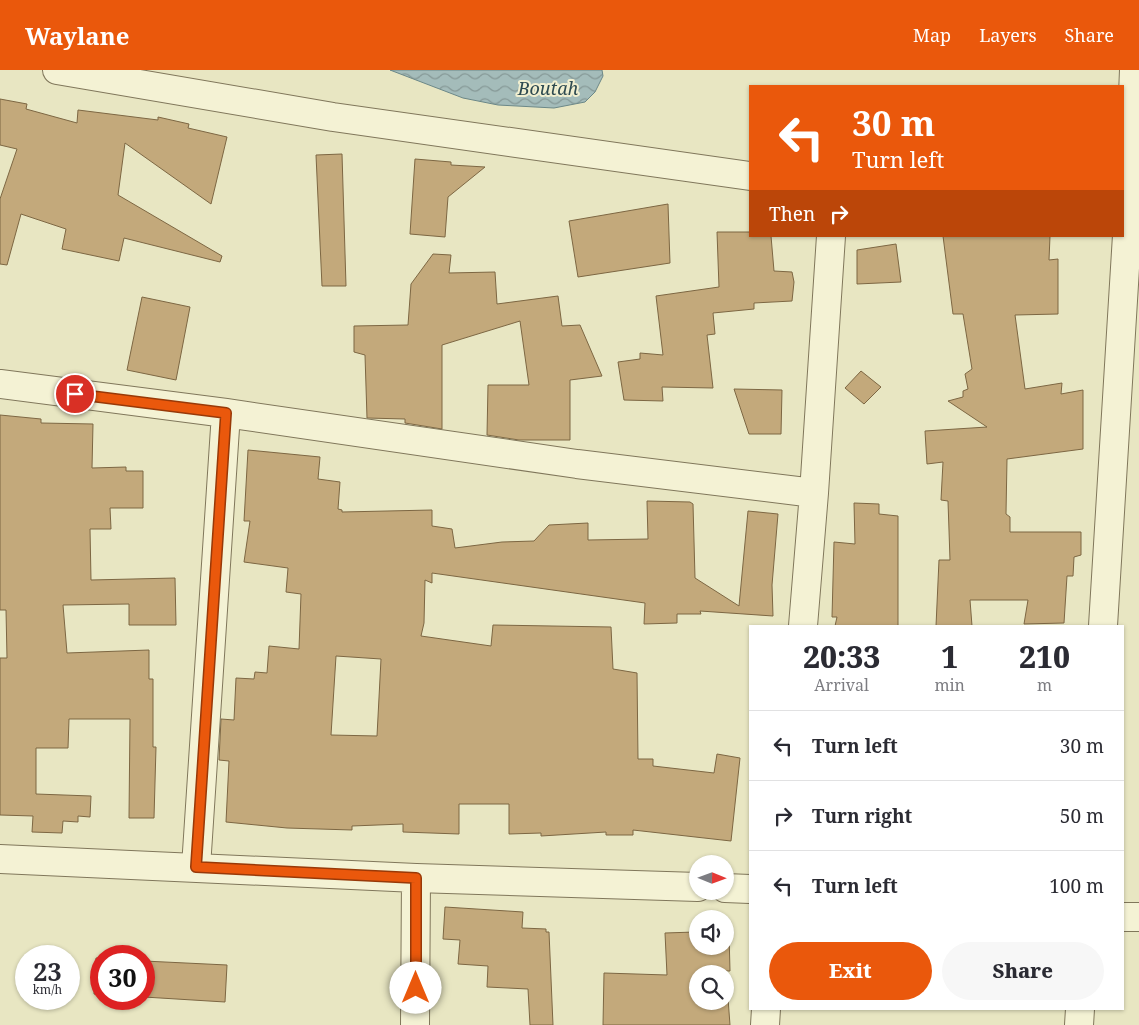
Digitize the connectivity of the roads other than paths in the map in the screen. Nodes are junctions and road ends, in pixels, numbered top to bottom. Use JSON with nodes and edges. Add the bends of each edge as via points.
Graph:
{"nodes":[{"id":1,"x":57,"y":70,"type":"edge"},
{"id":2,"x":1134,"y":70,"type":"edge"},
{"id":3,"x":749,"y":176,"type":"edge"},
{"id":4,"x":1125,"y":218,"type":"edge"},
{"id":5,"x":830,"y":237,"type":"edge"},
{"id":6,"x":1124,"y":237,"type":"edge"},
{"id":7,"x":1124,"y":237,"type":"edge"},
{"id":8,"x":0,"y":384,"type":"edge"},
{"id":9,"x":226,"y":413,"type":"junction"},
{"id":10,"x":814,"y":493,"type":"junction"},
{"id":11,"x":803,"y":625,"type":"edge"},
{"id":12,"x":1103,"y":625,"type":"edge"},
{"id":13,"x":0,"y":859,"type":"edge"},
{"id":14,"x":196,"y":867,"type":"junction"},
{"id":15,"x":416,"y":878,"type":"junction"},
{"id":16,"x":689,"y":887,"type":"edge"},
{"id":17,"x":734,"y":888,"type":"edge"},
{"id":18,"x":749,"y":889,"type":"edge"},
{"id":19,"x":1124,"y":917,"type":"edge"},
{"id":20,"x":1139,"y":917,"type":"edge"},
{"id":21,"x":766,"y":1010,"type":"edge"},
{"id":22,"x":1080,"y":1010,"type":"edge"},
{"id":23,"x":415,"y":1025,"type":"edge"},
{"id":24,"x":765,"y":1025,"type":"edge"},
{"id":25,"x":1079,"y":1025,"type":"edge"}],
"edges":[{"from":1,"to":3,"type":"street","via":[[332,117]]},
{"from":2,"to":4,"type":"street"},
{"from":4,"to":6,"type":"street"},
{"from":5,"to":10,"type":"street"},
{"from":7,"to":12,"type":"street"},
{"from":8,"to":9,"type":"street"},
{"from":9,"to":10,"type":"street","via":[[577,464]]},
{"from":9,"to":14,"type":"street"},
{"from":10,"to":11,"type":"street"},
{"from":13,"to":14,"type":"street"},
{"from":14,"to":15,"type":"street"},
{"from":15,"to":16,"type":"street"},
{"from":15,"to":23,"type":"street"},
{"from":17,"to":18,"type":"street"},
{"from":19,"to":20,"type":"street"},
{"from":21,"to":24,"type":"street"},
{"from":22,"to":25,"type":"street"}]}
